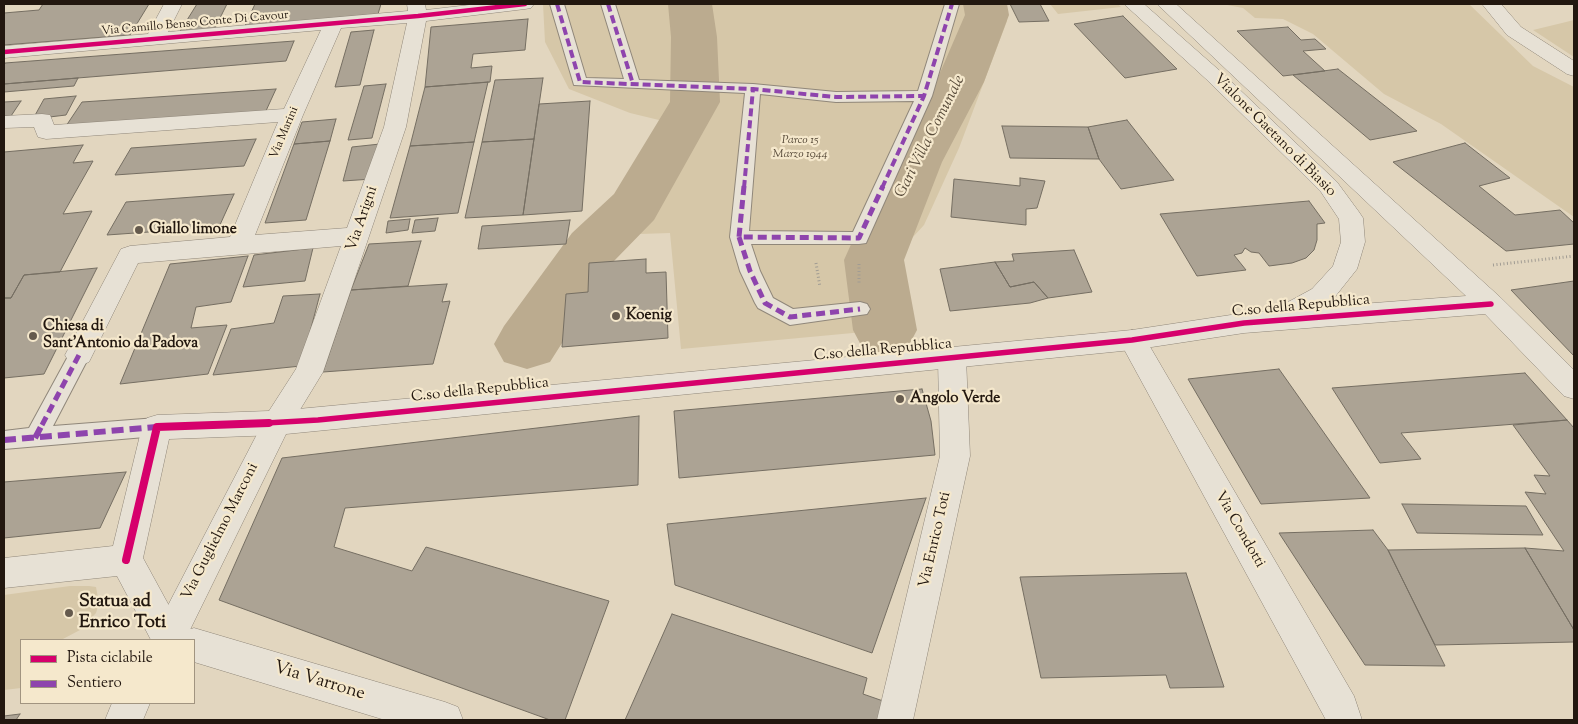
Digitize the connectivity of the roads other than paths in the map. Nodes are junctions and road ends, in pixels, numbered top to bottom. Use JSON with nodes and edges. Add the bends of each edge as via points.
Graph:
{"nodes":[{"id":1,"x":173,"y":4,"type":"edge"},
{"id":2,"x":525,"y":4,"type":"edge"},
{"id":3,"x":557,"y":4,"type":"edge"},
{"id":4,"x":608,"y":4,"type":"edge"},
{"id":5,"x":952,"y":4,"type":"edge"},
{"id":6,"x":1133,"y":4,"type":"edge"},
{"id":7,"x":1166,"y":4,"type":"edge"},
{"id":8,"x":1491,"y":4,"type":"edge"},
{"id":9,"x":417,"y":10,"type":"edge"},
{"id":10,"x":1194,"y":16,"type":"junction"},
{"id":11,"x":1152,"y":22,"type":"junction"},
{"id":12,"x":334,"y":24,"type":"junction"},
{"id":13,"x":154,"y":38,"type":"junction"},
{"id":14,"x":1210,"y":44,"type":"junction"},
{"id":15,"x":4,"y":52,"type":"edge"},
{"id":16,"x":1574,"y":70,"type":"edge"},
{"id":17,"x":633,"y":84,"type":"junction"},
{"id":18,"x":753,"y":89,"type":"junction"},
{"id":19,"x":924,"y":96,"type":"junction"},
{"id":20,"x":1237,"y":98,"type":"junction"},
{"id":21,"x":292,"y":115,"type":"junction"},
{"id":22,"x":4,"y":122,"type":"edge"},
{"id":23,"x":356,"y":236,"type":"junction"},
{"id":24,"x":739,"y":237,"type":"junction"},
{"id":25,"x":239,"y":245,"type":"junction"},
{"id":26,"x":1491,"y":304,"type":"junction"},
{"id":27,"x":860,"y":309,"type":"road end"},
{"id":28,"x":1244,"y":323,"type":"junction"},
{"id":29,"x":1132,"y":340,"type":"junction"},
{"id":30,"x":79,"y":354,"type":"joint"},
{"id":31,"x":952,"y":358,"type":"junction"},
{"id":32,"x":1574,"y":388,"type":"edge"},
{"id":33,"x":277,"y":423,"type":"junction"},
{"id":34,"x":157,"y":427,"type":"junction"},
{"id":35,"x":35,"y":438,"type":"junction"},
{"id":36,"x":4,"y":440,"type":"edge"},
{"id":37,"x":126,"y":560,"type":"junction"},
{"id":38,"x":4,"y":573,"type":"edge"},
{"id":39,"x":176,"y":639,"type":"edge"},
{"id":40,"x":178,"y":639,"type":"edge"},
{"id":41,"x":195,"y":646,"type":"edge"},
{"id":42,"x":131,"y":704,"type":"edge"},
{"id":43,"x":123,"y":720,"type":"edge"},
{"id":44,"x":445,"y":720,"type":"edge"},
{"id":45,"x":896,"y":720,"type":"edge"},
{"id":46,"x":1344,"y":720,"type":"edge"}],
"edges":[{"from":1,"to":13,"type":"street"},
{"from":2,"to":9,"type":"street","name":"Via Camillo Benso Conte Di Cavour"},
{"from":3,"to":17,"type":"street","via":[[580,82]]},
{"from":4,"to":17,"type":"street"},
{"from":5,"to":19,"type":"street"},
{"from":6,"to":11,"type":"street","name":"Vialone Gaetano di Biasio"},
{"from":7,"to":10,"type":"street","name":"Vialone Gaetano di Biasio"},
{"from":8,"to":16,"type":"street","via":[[1514,31]]},
{"from":9,"to":12,"type":"street","name":"Via Camillo Benso Conte Di Cavour"},
{"from":9,"to":23,"type":"street","name":"Via Arigni","via":[[395,127]]},
{"from":10,"to":11,"type":"street"},
{"from":10,"to":14,"type":"street","name":"Vialone Gaetano di Biasio"},
{"from":11,"to":20,"type":"street","name":"Vialone Gaetano di Biasio"},
{"from":12,"to":13,"type":"street","name":"Via Camillo Benso Conte Di Cavour"},
{"from":12,"to":21,"type":"street","name":"Via Marini"},
{"from":13,"to":15,"type":"street","name":"Via Camillo Benso Conte Di Cavour"},
{"from":14,"to":20,"type":"street"},
{"from":14,"to":26,"type":"street","name":"Vialone Gaetano di Biasio"},
{"from":17,"to":18,"type":"street"},
{"from":18,"to":19,"type":"street","via":[[836,97]]},
{"from":18,"to":24,"type":"street"},
{"from":19,"to":24,"type":"street","via":[[859,238]]},
{"from":20,"to":28,"type":"street","name":"Vialone Gaetano di Biasio","via":[[1329,187],[1351,218],[1353,242],[1344,269],[1321,296],[1298,309]]},
{"from":21,"to":22,"type":"street","via":[[46,132],[42,120]]},
{"from":21,"to":25,"type":"street","name":"Via Marini"},
{"from":23,"to":25,"type":"street"},
{"from":23,"to":33,"type":"street","name":"Via Arigni","via":[[309,372]]},
{"from":24,"to":27,"type":"street","via":[[765,302],[790,317]]},
{"from":25,"to":30,"type":"street","via":[[130,255]]},
{"from":26,"to":28,"type":"street","name":"C.so della Repubblica"},
{"from":26,"to":32,"type":"street","name":"Vialone Gaetano di Biasio"},
{"from":28,"to":29,"type":"street","name":"C.so della Repubblica"},
{"from":29,"to":31,"type":"street","name":"C.so della Repubblica"},
{"from":29,"to":46,"type":"street","name":"Via Condotti","via":[[1341,709]]},
{"from":30,"to":35,"type":"street"},
{"from":31,"to":33,"type":"street","name":"C.so della Repubblica"},
{"from":31,"to":45,"type":"street","name":"Via Enrico Toti","via":[[955,456]]},
{"from":33,"to":34,"type":"street","name":"C.so della Repubblica"},
{"from":33,"to":40,"type":"street","name":"Via Guglielmo Marconi"},
{"from":34,"to":35,"type":"street"},
{"from":34,"to":37,"type":"street"},
{"from":35,"to":36,"type":"street"},
{"from":37,"to":38,"type":"street"},
{"from":37,"to":39,"type":"street"},
{"from":41,"to":44,"type":"street","name":"Via Varrone"},
{"from":42,"to":43,"type":"street"}]}
